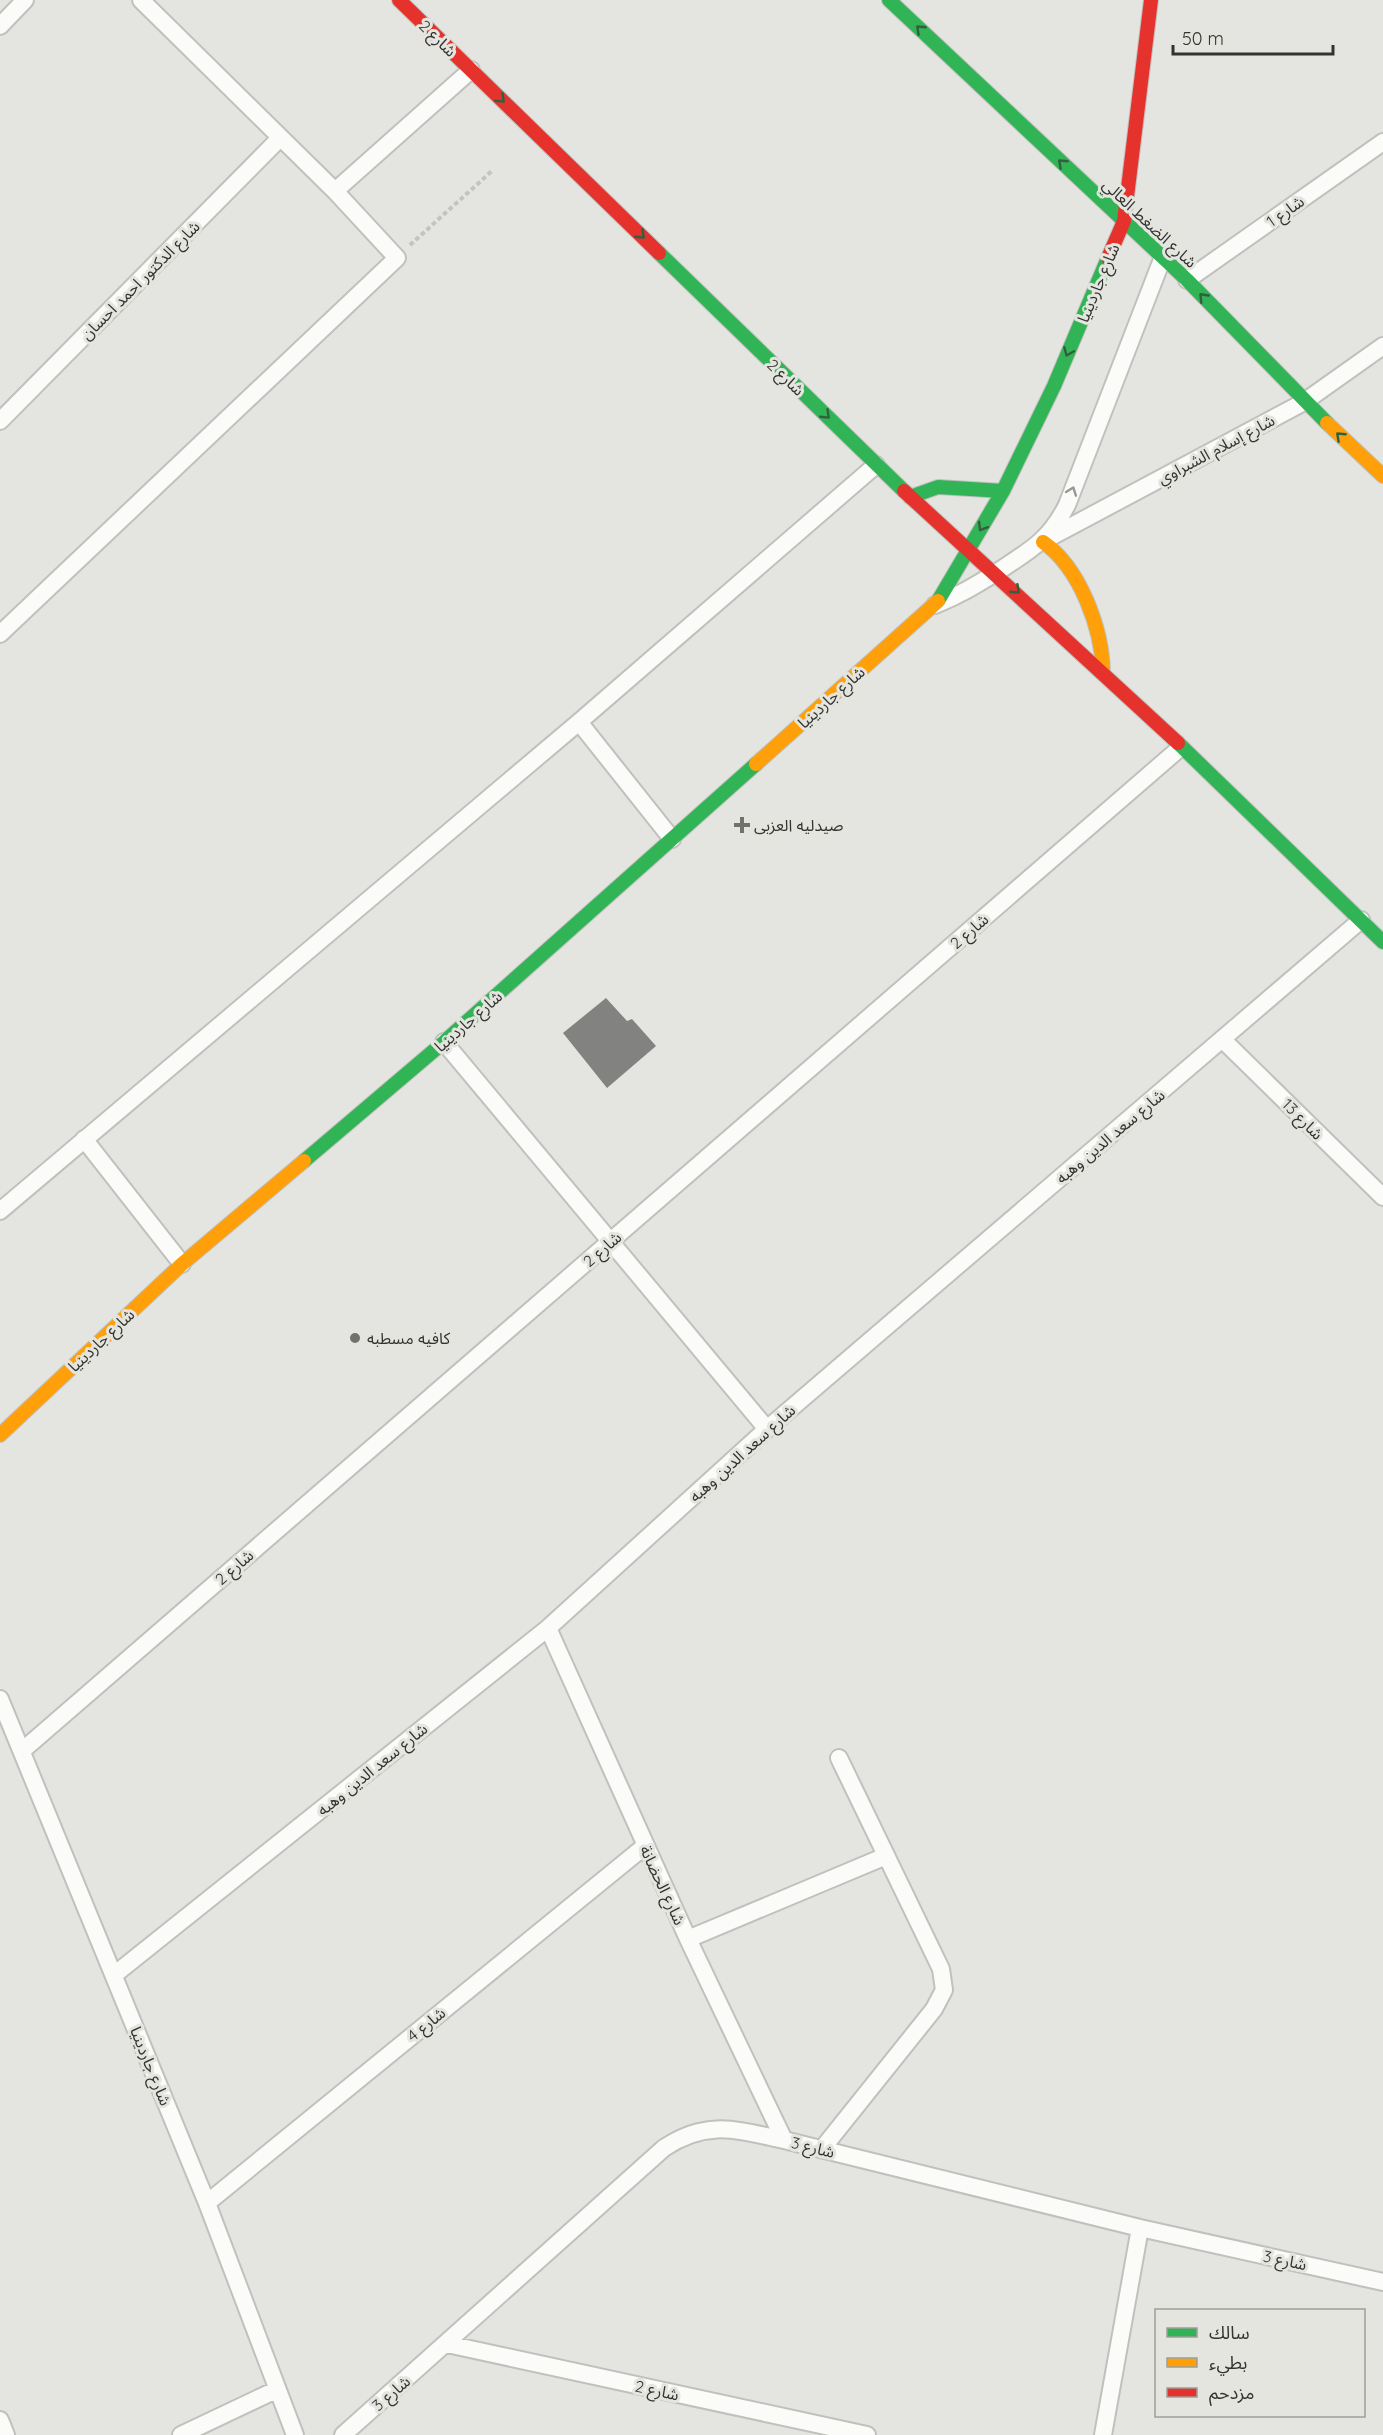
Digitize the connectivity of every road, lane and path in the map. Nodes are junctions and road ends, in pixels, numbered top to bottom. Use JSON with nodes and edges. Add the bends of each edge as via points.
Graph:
{"nodes":[{"id":1,"x":25,"y":0,"type":"edge"},
{"id":2,"x":141,"y":0,"type":"edge"},
{"id":3,"x":399,"y":0,"type":"edge"},
{"id":4,"x":889,"y":0,"type":"edge"},
{"id":5,"x":1151,"y":0,"type":"edge"},
{"id":6,"x":0,"y":26,"type":"edge"},
{"id":7,"x":471,"y":70,"type":"junction"},
{"id":8,"x":280,"y":138,"type":"junction"},
{"id":9,"x":1383,"y":142,"type":"edge"},
{"id":10,"x":493,"y":170,"type":"dead end"},
{"id":11,"x":335,"y":191,"type":"junction"},
{"id":12,"x":1124,"y":221,"type":"junction"},
{"id":13,"x":1162,"y":257,"type":"junction"},
{"id":14,"x":397,"y":258,"type":"junction"},
{"id":15,"x":1187,"y":280,"type":"junction"},
{"id":16,"x":1383,"y":346,"type":"edge"},
{"id":17,"x":1305,"y":402,"type":"junction"},
{"id":18,"x":0,"y":421,"type":"edge"},
{"id":19,"x":876,"y":465,"type":"junction"},
{"id":20,"x":1383,"y":476,"type":"edge"},
{"id":21,"x":1003,"y":491,"type":"junction"},
{"id":22,"x":910,"y":497,"type":"junction"},
{"id":23,"x":1043,"y":542,"type":"junction"},
{"id":24,"x":969,"y":549,"type":"junction"},
{"id":25,"x":996,"y":572,"type":"junction"},
{"id":26,"x":935,"y":605,"type":"junction"},
{"id":27,"x":0,"y":634,"type":"edge"},
{"id":28,"x":1103,"y":672,"type":"junction"},
{"id":29,"x":579,"y":722,"type":"junction"},
{"id":30,"x":1180,"y":748,"type":"junction"},
{"id":31,"x":672,"y":839,"type":"junction"},
{"id":32,"x":1361,"y":920,"type":"junction"},
{"id":33,"x":1383,"y":942,"type":"edge"},
{"id":34,"x":1224,"y":1040,"type":"junction"},
{"id":35,"x":444,"y":1042,"type":"junction"},
{"id":36,"x":84,"y":1139,"type":"junction"},
{"id":37,"x":1383,"y":1197,"type":"edge"},
{"id":38,"x":0,"y":1211,"type":"edge"},
{"id":39,"x":610,"y":1243,"type":"junction"},
{"id":40,"x":182,"y":1264,"type":"junction"},
{"id":41,"x":767,"y":1429,"type":"junction"},
{"id":42,"x":0,"y":1435,"type":"edge"},
{"id":43,"x":548,"y":1628,"type":"junction"},
{"id":44,"x":0,"y":1699,"type":"edge"},
{"id":45,"x":22,"y":1750,"type":"junction"},
{"id":46,"x":839,"y":1758,"type":"dead end"},
{"id":47,"x":645,"y":1846,"type":"junction"},
{"id":48,"x":886,"y":1856,"type":"junction"},
{"id":49,"x":688,"y":1939,"type":"junction"},
{"id":50,"x":114,"y":1975,"type":"junction"},
{"id":51,"x":784,"y":2140,"type":"junction"},
{"id":52,"x":822,"y":2149,"type":"junction"},
{"id":53,"x":207,"y":2203,"type":"junction"},
{"id":54,"x":1140,"y":2228,"type":"junction"},
{"id":55,"x":1383,"y":2282,"type":"edge"},
{"id":56,"x":447,"y":2344,"type":"junction"},
{"id":57,"x":276,"y":2390,"type":"junction"},
{"id":58,"x":0,"y":2420,"type":"edge"},
{"id":59,"x":6,"y":2435,"type":"edge"},
{"id":60,"x":181,"y":2435,"type":"edge"},
{"id":61,"x":295,"y":2435,"type":"edge"},
{"id":62,"x":343,"y":2435,"type":"edge"},
{"id":63,"x":867,"y":2435,"type":"edge"},
{"id":64,"x":1103,"y":2435,"type":"edge"}],
"edges":[{"from":1,"to":6,"type":"street"},
{"from":2,"to":8,"type":"street"},
{"from":3,"to":7,"type":"street","name":"شارع 2"},
{"from":12,"to":4,"type":"street","name":"شارع الضغط العالي","one_way":true},
{"from":5,"to":12,"type":"street","name":"شارع جاردينيا"},
{"from":7,"to":11,"type":"street"},
{"from":7,"to":19,"type":"street","name":"شارع 2","one_way":true},
{"from":8,"to":11,"type":"street"},
{"from":8,"to":18,"type":"street","name":"شارع الدكتور احمد احسان"},
{"from":9,"to":15,"type":"street","name":"شارع 1"},
{"from":10,"to":14,"type":"path"},
{"from":11,"to":14,"type":"street"},
{"from":12,"to":13,"type":"street","name":"شارع الضغط العالي"},
{"from":12,"to":21,"type":"street","name":"شارع جاردينيا","one_way":true,"via":[[1054,386]]},
{"from":13,"to":15,"type":"street","name":"شارع الضغط العالي"},
{"from":23,"to":13,"type":"street","name":"شارع جاردينيا","one_way":true,"via":[[1067,505]]},
{"from":14,"to":27,"type":"street"},
{"from":17,"to":15,"type":"street","name":"شارع الضغط العالي","one_way":true},
{"from":16,"to":17,"type":"street","name":"شارع إسلام الشبراوي"},
{"from":20,"to":17,"type":"street","name":"شارع الضغط العالي","one_way":true},
{"from":17,"to":23,"type":"street","name":"شارع إسلام الشبراوي"},
{"from":19,"to":22,"type":"street","name":"شارع 2"},
{"from":19,"to":29,"type":"street"},
{"from":21,"to":22,"type":"street","via":[[938,487]]},
{"from":21,"to":24,"type":"street","name":"شارع جاردينيا","one_way":true},
{"from":22,"to":24,"type":"street","name":"شارع 2"},
{"from":23,"to":25,"type":"street","name":"شارع جاردينيا"},
{"from":23,"to":28,"type":"street","via":[[1059,554],[1069,569],[1101,643]]},
{"from":24,"to":25,"type":"street","name":"شارع 2"},
{"from":24,"to":26,"type":"street","name":"شارع جاردينيا"},
{"from":25,"to":26,"type":"street","name":"شارع جاردينيا","via":[[977,586]]},
{"from":25,"to":28,"type":"street","name":"شارع 2","one_way":true},
{"from":26,"to":31,"type":"street","name":"شارع جاردينيا"},
{"from":28,"to":30,"type":"street","name":"شارع 2"},
{"from":29,"to":31,"type":"street"},
{"from":29,"to":36,"type":"street"},
{"from":30,"to":32,"type":"street","name":"شارع 2"},
{"from":30,"to":39,"type":"street","name":"شارع 2"},
{"from":31,"to":35,"type":"street","name":"شارع جاردينيا"},
{"from":32,"to":33,"type":"street","name":"شارع 2"},
{"from":32,"to":34,"type":"street","name":"شارع سعد الدين وهبه"},
{"from":34,"to":37,"type":"street","name":"شارع 13"},
{"from":34,"to":41,"type":"street","name":"شارع سعد الدين وهبه"},
{"from":35,"to":39,"type":"street"},
{"from":35,"to":40,"type":"street","name":"شارع جاردينيا"},
{"from":36,"to":38,"type":"street"},
{"from":36,"to":40,"type":"street"},
{"from":39,"to":41,"type":"street"},
{"from":39,"to":45,"type":"street","name":"شارع 2"},
{"from":40,"to":42,"type":"street","name":"شارع جاردينيا"},
{"from":41,"to":43,"type":"street","name":"شارع سعد الدين وهبه"},
{"from":43,"to":47,"type":"street","name":"شارع الحضانة"},
{"from":43,"to":50,"type":"street","name":"شارع سعد الدين وهبه"},
{"from":44,"to":45,"type":"street","name":"شارع جاردينيا"},
{"from":45,"to":50,"type":"street","name":"شارع جاردينيا"},
{"from":46,"to":48,"type":"street"},
{"from":47,"to":49,"type":"street","name":"شارع الحضانة"},
{"from":47,"to":53,"type":"street","name":"شارع 4"},
{"from":48,"to":49,"type":"street"},
{"from":48,"to":52,"type":"street","via":[[940,1969],[944,1990],[934,2009]]},
{"from":49,"to":51,"type":"street","name":"شارع الحضانة"},
{"from":50,"to":53,"type":"street","name":"شارع جاردينيا"},
{"from":51,"to":52,"type":"street","name":"شارع 3"},
{"from":51,"to":56,"type":"street","name":"شارع 3","via":[[716,2128],[680,2138],[664,2148]]},
{"from":52,"to":54,"type":"street","name":"شارع 3"},
{"from":53,"to":57,"type":"street","name":"شارع جاردينيا"},
{"from":54,"to":55,"type":"street","name":"شارع 3"},
{"from":54,"to":64,"type":"street"},
{"from":56,"to":62,"type":"street","name":"شارع 3"},
{"from":56,"to":63,"type":"street","name":"شارع 2"},
{"from":57,"to":60,"type":"street"},
{"from":57,"to":61,"type":"street","name":"شارع جاردينيا"},
{"from":58,"to":59,"type":"street"}]}
